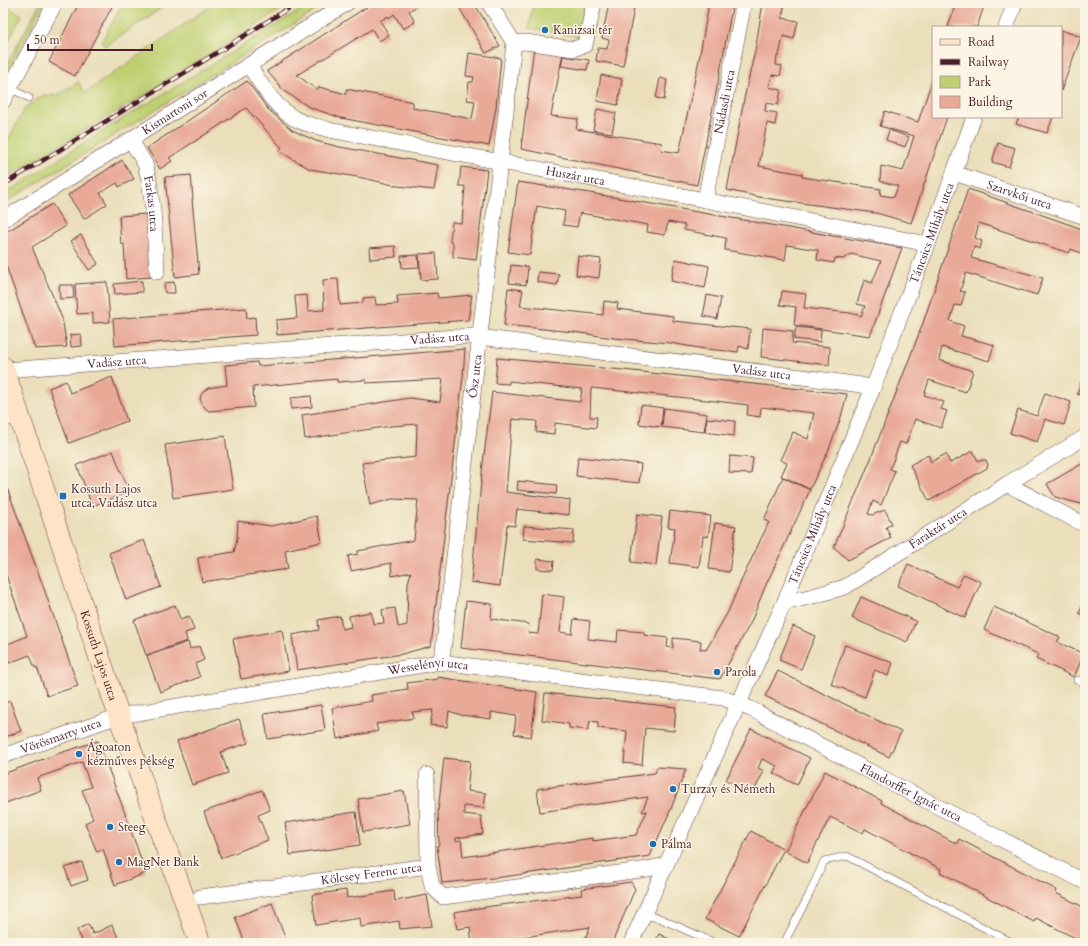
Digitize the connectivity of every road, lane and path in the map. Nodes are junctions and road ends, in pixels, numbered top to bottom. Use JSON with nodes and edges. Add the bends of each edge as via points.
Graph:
{"nodes":[{"id":1,"x":55,"y":3,"type":"edge"},
{"id":2,"x":347,"y":3,"type":"edge"},
{"id":3,"x":489,"y":3,"type":"edge"},
{"id":4,"x":594,"y":3,"type":"edge"},
{"id":5,"x":744,"y":3,"type":"edge"},
{"id":6,"x":1015,"y":3,"type":"edge"},
{"id":7,"x":1006,"y":26,"type":"edge"},
{"id":8,"x":514,"y":43,"type":"junction"},
{"id":9,"x":249,"y":65,"type":"junction"},
{"id":10,"x":6,"y":95,"type":"edge"},
{"id":11,"x":29,"y":98,"type":"dead end"},
{"id":12,"x":974,"y":118,"type":"edge"},
{"id":13,"x":131,"y":140,"type":"junction"},
{"id":14,"x":499,"y":162,"type":"junction"},
{"id":15,"x":954,"y":173,"type":"junction"},
{"id":16,"x":705,"y":200,"type":"junction"},
{"id":17,"x":1085,"y":217,"type":"edge"},
{"id":18,"x":3,"y":220,"type":"edge"},
{"id":19,"x":928,"y":244,"type":"junction"},
{"id":20,"x":157,"y":272,"type":"dead end"},
{"id":21,"x":480,"y":338,"type":"junction"},
{"id":22,"x":4,"y":368,"type":"edge"},
{"id":23,"x":873,"y":388,"type":"junction"},
{"id":24,"x":11,"y":417,"type":"edge"},
{"id":25,"x":1085,"y":437,"type":"edge"},
{"id":26,"x":1008,"y":484,"type":"junction"},
{"id":27,"x":1085,"y":524,"type":"edge"},
{"id":28,"x":784,"y":603,"type":"junction"},
{"id":29,"x":440,"y":662,"type":"junction"},
{"id":30,"x":1077,"y":680,"type":"dead end"},
{"id":31,"x":1085,"y":684,"type":"edge"},
{"id":32,"x":738,"y":704,"type":"junction"},
{"id":33,"x":119,"y":716,"type":"junction"},
{"id":34,"x":3,"y":756,"type":"edge"},
{"id":35,"x":427,"y":775,"type":"dead end"},
{"id":36,"x":665,"y":865,"type":"junction"},
{"id":37,"x":428,"y":866,"type":"junction"},
{"id":38,"x":1085,"y":882,"type":"edge"},
{"id":39,"x":200,"y":896,"type":"dead end"},
{"id":40,"x":643,"y":915,"type":"junction"},
{"id":41,"x":200,"y":943,"type":"edge"},
{"id":42,"x":631,"y":943,"type":"edge"},
{"id":43,"x":715,"y":943,"type":"edge"},
{"id":44,"x":784,"y":943,"type":"edge"},
{"id":45,"x":1013,"y":943,"type":"edge"}],
"edges":[{"from":1,"to":10,"type":"street"},
{"from":2,"to":9,"type":"street","name":"Kismartoni sor"},
{"from":3,"to":8,"type":"street"},
{"from":4,"to":8,"type":"street","via":[[585,45],[573,49],[526,42]]},
{"from":5,"to":16,"type":"street","name":"Nádasdi utca"},
{"from":6,"to":7,"type":"street"},
{"from":8,"to":14,"type":"street","name":"Ősz utca"},
{"from":9,"to":13,"type":"street","name":"Kismartoni sor"},
{"from":9,"to":14,"type":"street","name":"Huszár utca","via":[[283,110],[300,122],[329,130]]},
{"from":10,"to":11,"type":"lane"},
{"from":12,"to":15,"type":"street","name":"Táncsics Mihály utca"},
{"from":13,"to":18,"type":"street","name":"Kismartoni sor"},
{"from":13,"to":20,"type":"street","name":"Farkas utca","via":[[145,164],[149,180]]},
{"from":14,"to":16,"type":"street","name":"Huszár utca"},
{"from":14,"to":21,"type":"street","name":"Ősz utca"},
{"from":15,"to":17,"type":"street","name":"Szarvkői utca"},
{"from":15,"to":19,"type":"street","name":"Táncsics Mihály utca"},
{"from":16,"to":19,"type":"street","name":"Huszár utca"},
{"from":19,"to":23,"type":"street","name":"Táncsics Mihály utca"},
{"from":21,"to":22,"type":"street","name":"Vadász utca","via":[[470,336]]},
{"from":21,"to":23,"type":"street","name":"Vadász utca"},
{"from":21,"to":29,"type":"street","name":"Ősz utca"},
{"from":22,"to":24,"type":"street","name":"Kossuth Lajos utca"},
{"from":23,"to":28,"type":"street","name":"Táncsics Mihály utca"},
{"from":24,"to":33,"type":"street","name":"Kossuth Lajos utca"},
{"from":25,"to":26,"type":"street","name":"Faraktár utca"},
{"from":26,"to":27,"type":"street"},
{"from":26,"to":28,"type":"street","name":"Faraktár utca","via":[[845,587]]},
{"from":28,"to":32,"type":"street","name":"Táncsics Mihály utca"},
{"from":29,"to":32,"type":"street","name":"Wesselényi utca","via":[[723,698]]},
{"from":29,"to":33,"type":"street","name":"Wesselényi utca"},
{"from":30,"to":31,"type":"lane"},
{"from":32,"to":36,"type":"street","name":"Táncsics Mihály utca"},
{"from":32,"to":38,"type":"street","name":"Flandorffer Ignác utca"},
{"from":33,"to":34,"type":"street","name":"Vörösmarty utca"},
{"from":33,"to":41,"type":"street","name":"Kossuth Lajos utca"},
{"from":35,"to":37,"type":"street"},
{"from":36,"to":37,"type":"street","name":"Kölcsey Ferenc utca","via":[[443,897],[432,886]]},
{"from":36,"to":40,"type":"street","name":"Táncsics Mihály utca"},
{"from":37,"to":39,"type":"street","name":"Kölcsey Ferenc utca"},
{"from":40,"to":42,"type":"street","name":"Táncsics Mihály utca"},
{"from":40,"to":43,"type":"lane","via":[[659,918]]},
{"from":44,"to":45,"type":"lane","via":[[824,861],[847,856]]}]}
